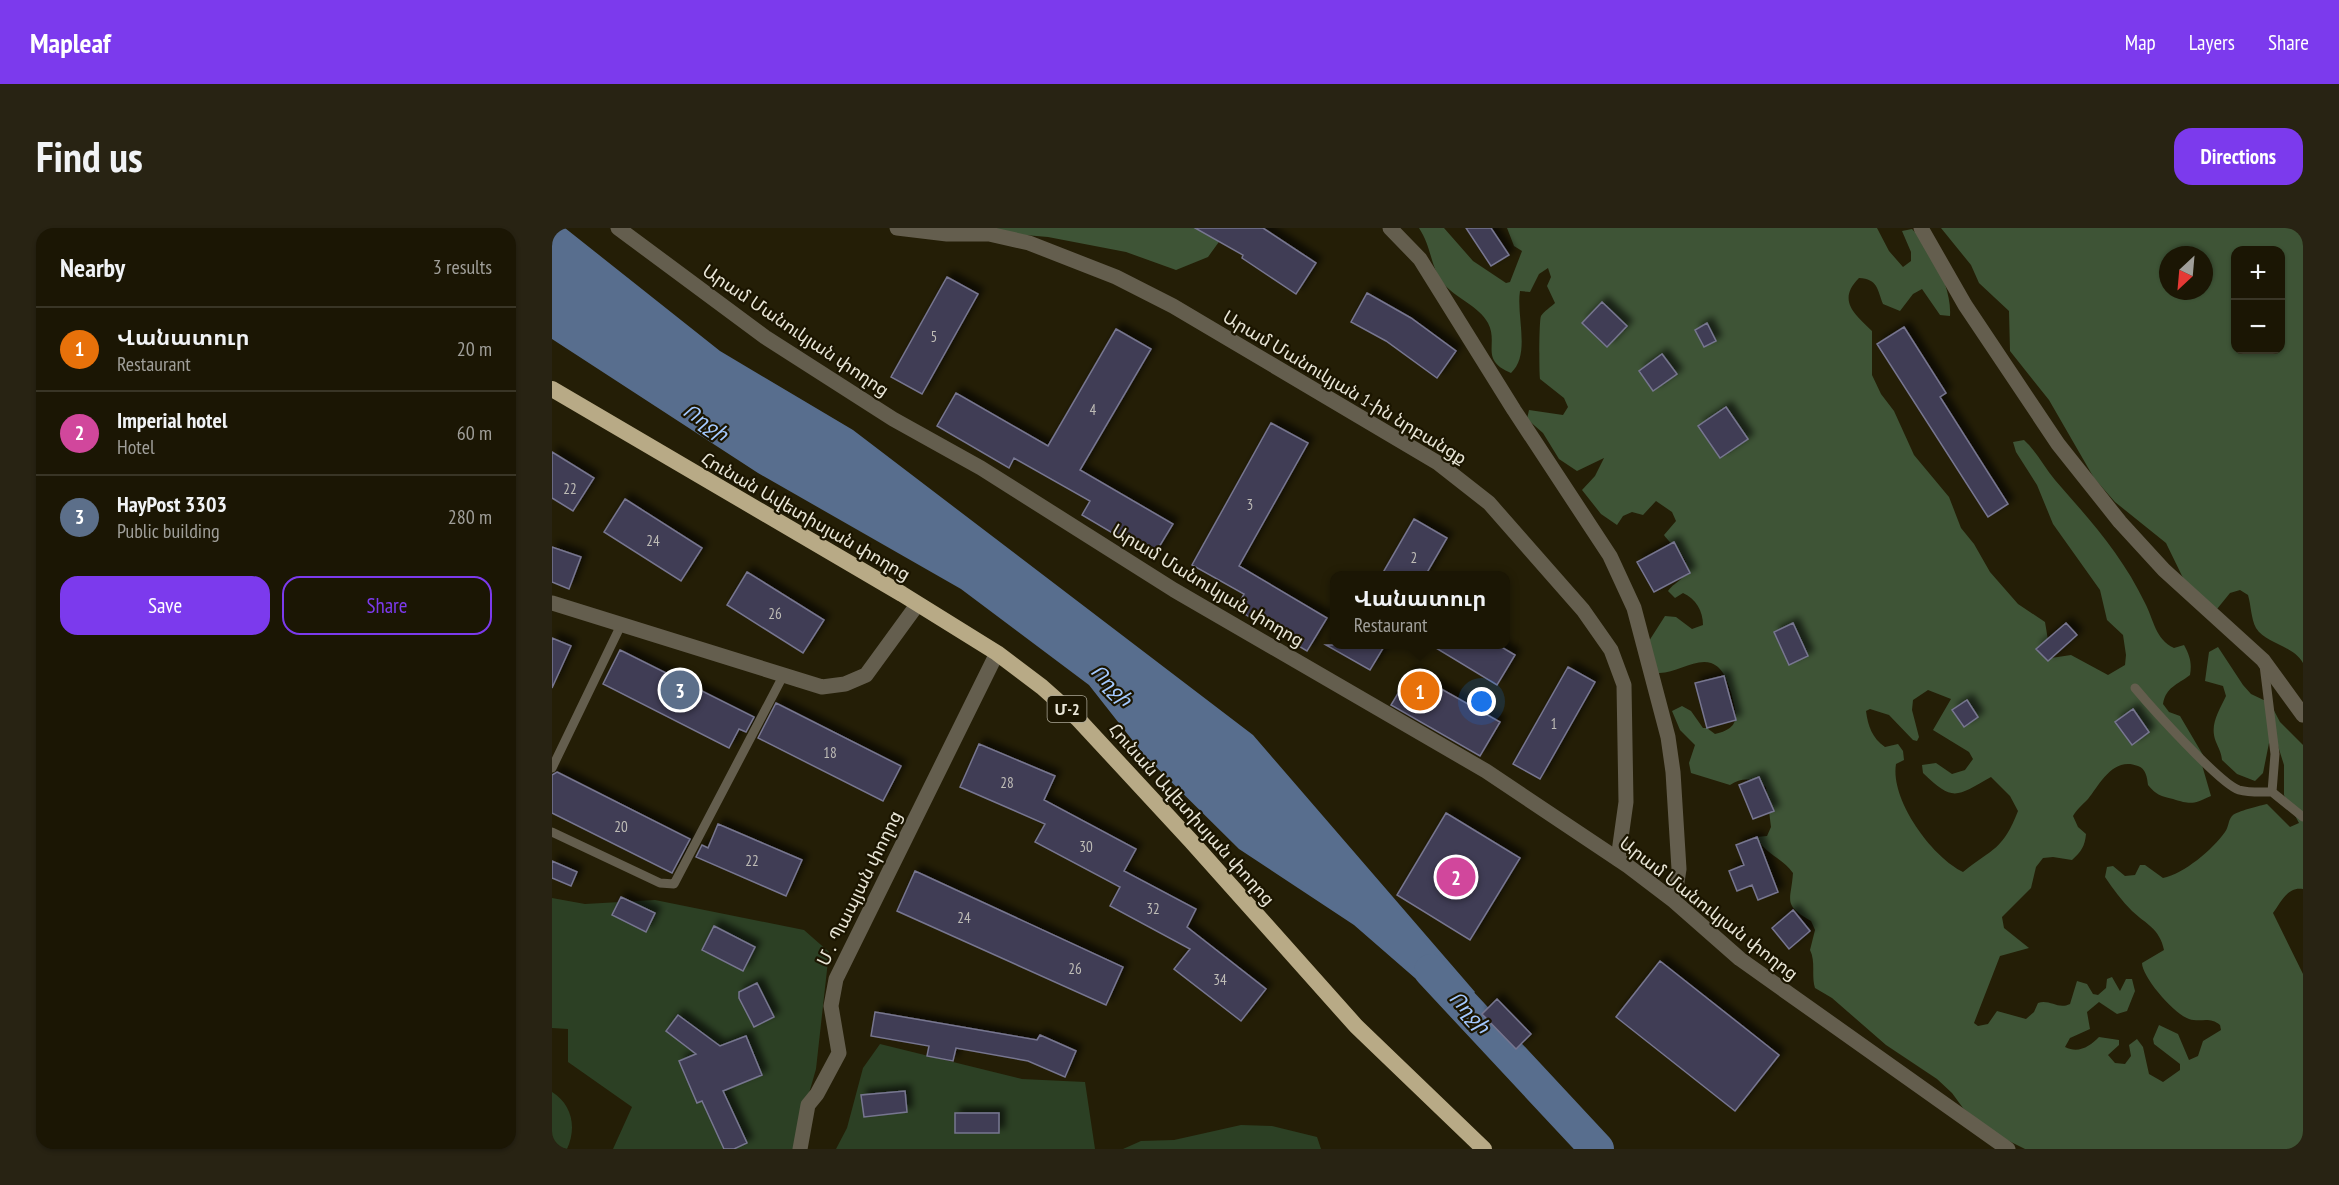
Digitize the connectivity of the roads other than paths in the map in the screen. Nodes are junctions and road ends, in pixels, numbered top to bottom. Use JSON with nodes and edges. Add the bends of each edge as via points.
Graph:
{"nodes":[{"id":1,"x":618,"y":228,"type":"edge"},
{"id":2,"x":897,"y":228,"type":"edge"},
{"id":3,"x":1390,"y":228,"type":"edge"},
{"id":4,"x":1921,"y":228,"type":"edge"},
{"id":5,"x":552,"y":389,"type":"edge"},
{"id":6,"x":552,"y":603,"type":"edge"},
{"id":7,"x":916,"y":605,"type":"junction"},
{"id":8,"x":621,"y":625,"type":"junction"},
{"id":9,"x":997,"y":653,"type":"junction"},
{"id":10,"x":2263,"y":660,"type":"junction"},
{"id":11,"x":783,"y":676,"type":"junction"},
{"id":12,"x":2135,"y":687,"type":"dead end"},
{"id":13,"x":2303,"y":715,"type":"edge"},
{"id":14,"x":552,"y":768,"type":"edge"},
{"id":15,"x":2272,"y":792,"type":"junction"},
{"id":16,"x":2303,"y":816,"type":"edge"},
{"id":17,"x":552,"y":832,"type":"edge"},
{"id":18,"x":1618,"y":859,"type":"junction"},
{"id":19,"x":1674,"y":901,"type":"junction"},
{"id":20,"x":800,"y":1149,"type":"edge"},
{"id":21,"x":1484,"y":1149,"type":"edge"},
{"id":22,"x":2008,"y":1149,"type":"edge"}],
"edges":[{"from":1,"to":18,"type":"street","name":"Արամ Մանուկյան փողոց","via":[[765,338],[892,419],[981,468],[1174,590],[1486,771]]},
{"from":2,"to":18,"type":"street","name":"Արամ Մանուկյան 1-ին նրբանցք","via":[[989,234],[1029,243],[1116,277],[1173,306],[1438,463],[1489,503],[1583,610],[1611,650],[1624,685],[1626,802]]},
{"from":3,"to":19,"type":"street","via":[[1420,259],[1610,556],[1634,608],[1668,736],[1673,772],[1679,869]]},
{"from":4,"to":10,"type":"street","via":[[1965,305],[2058,444],[2163,570]]},
{"from":5,"to":7,"type":"highway","name":"Հունան Ավետիսյան փողոց","number":"Մ-2"},
{"from":6,"to":8,"type":"street"},
{"from":7,"to":9,"type":"highway","name":"Հունան Ավետիսյան փողոց","number":"Մ-2"},
{"from":7,"to":11,"type":"street","via":[[866,675],[845,684],[822,687]]},
{"from":8,"to":11,"type":"street"},
{"from":8,"to":14,"type":"lane"},
{"from":9,"to":20,"type":"street","name":"Մ․ Պապյան փողոց","via":[[836,979],[831,1006],[839,1053],[808,1105]]},
{"from":9,"to":21,"type":"highway","name":"Հունան Ավետիսյան փողոց","number":"Մ-2","via":[[1078,719],[1356,1026]]},
{"from":10,"to":13,"type":"street"},
{"from":10,"to":15,"type":"lane","via":[[2275,754]]},
{"from":11,"to":17,"type":"lane","via":[[674,884],[660,883]]},
{"from":12,"to":15,"type":"lane","via":[[2222,778],[2237,789]]},
{"from":15,"to":16,"type":"lane"},
{"from":18,"to":19,"type":"street","name":"Արամ Մանուկյան փողոց"},
{"from":19,"to":22,"type":"street","name":"Արամ Մանուկյան փողոց","via":[[1758,973]]}]}
